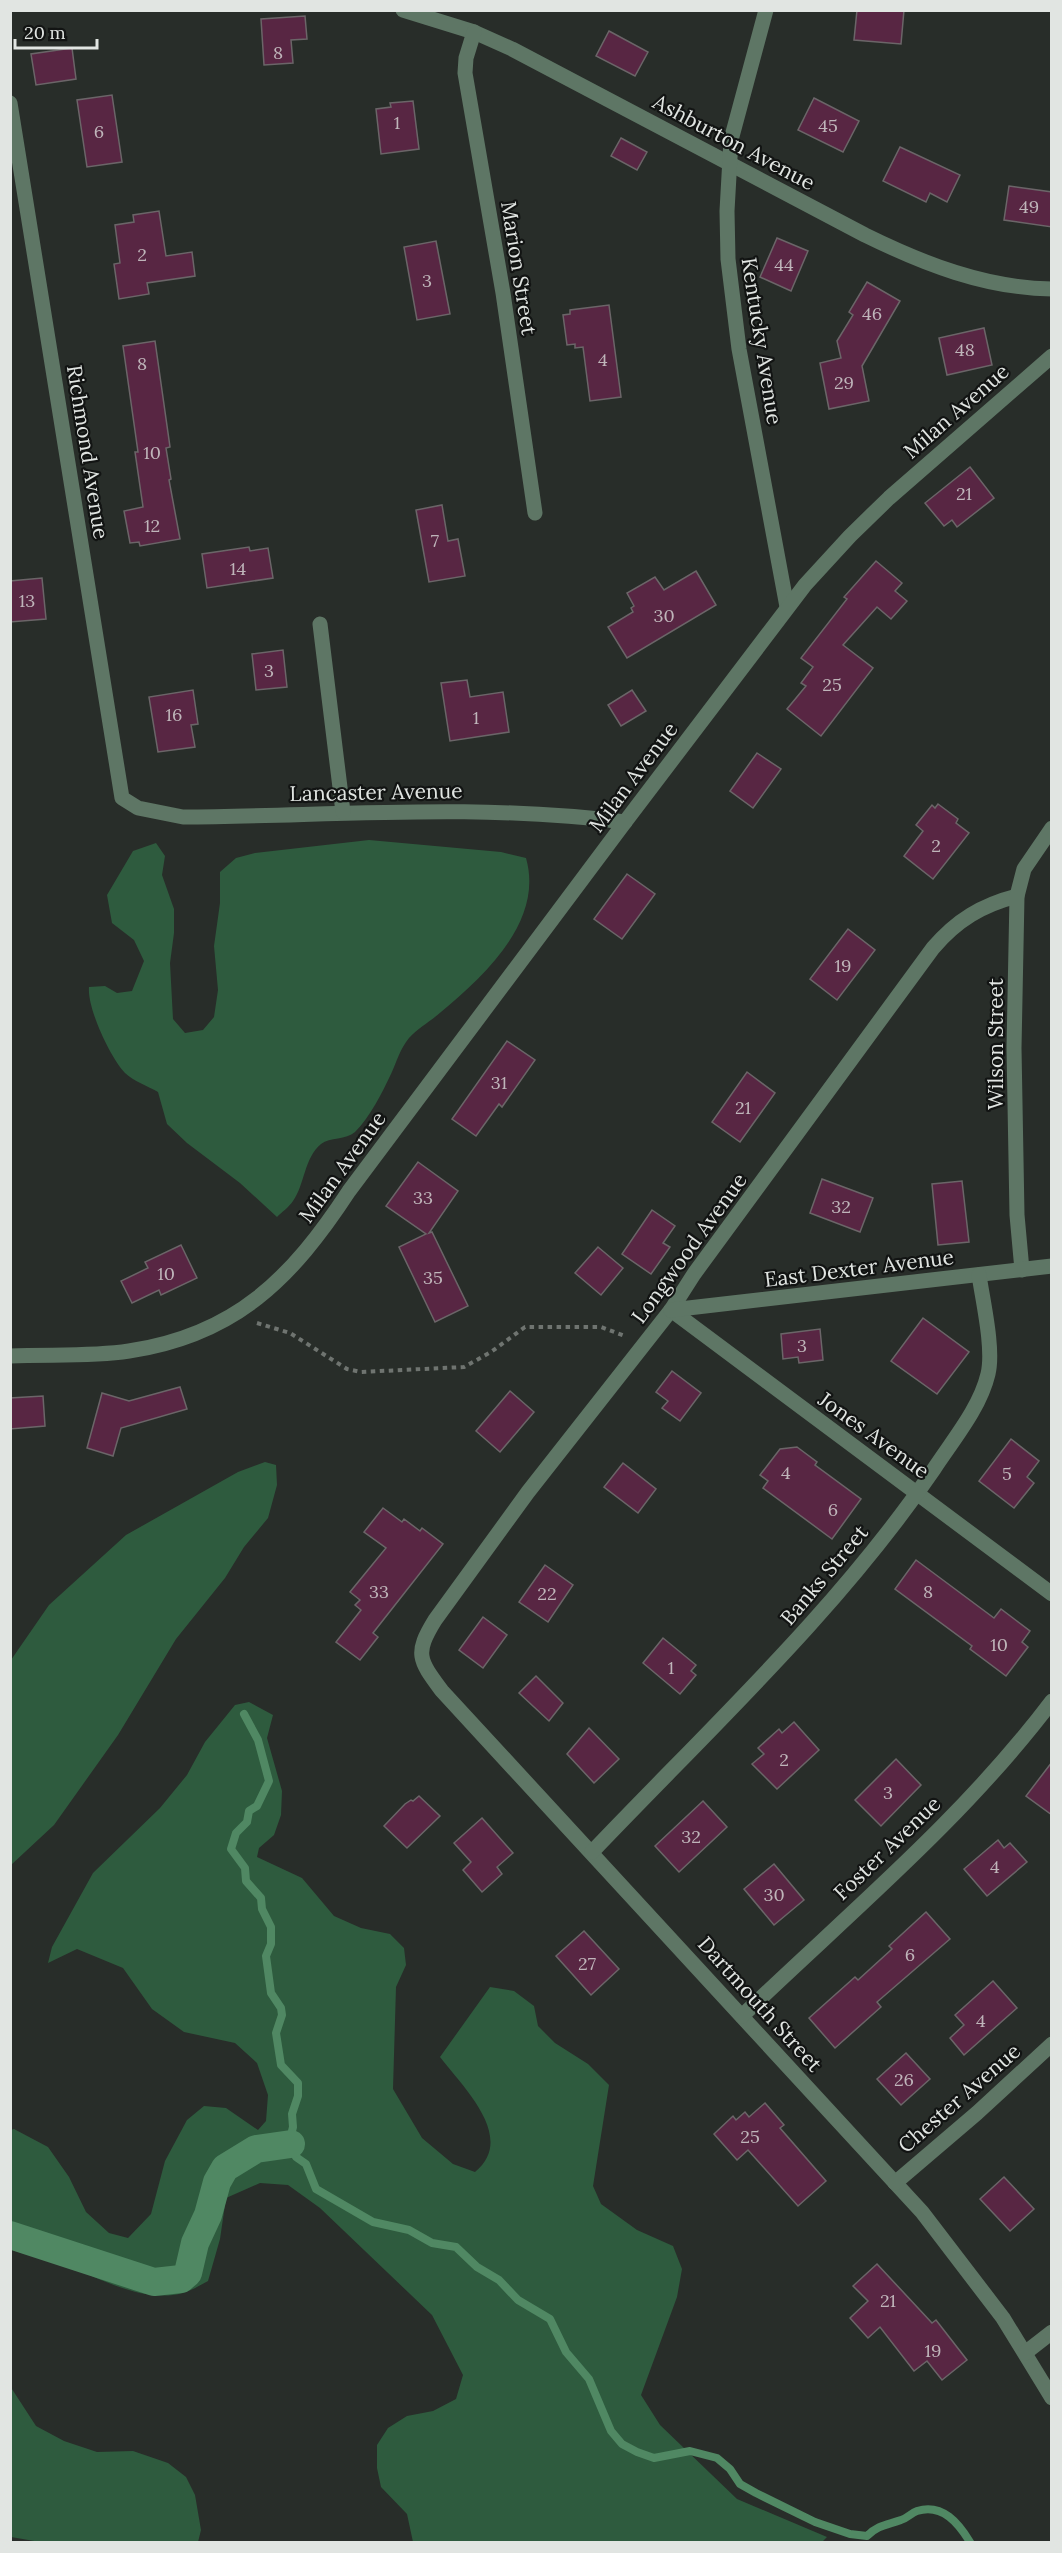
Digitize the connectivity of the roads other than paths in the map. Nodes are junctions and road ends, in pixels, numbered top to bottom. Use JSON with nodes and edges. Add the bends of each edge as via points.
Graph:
{"nodes":[{"id":1,"x":403,"y":10,"type":"edge"},
{"id":2,"x":766,"y":10,"type":"edge"},
{"id":3,"x":433,"y":14,"type":"edge"},
{"id":4,"x":474,"y":32,"type":"junction"},
{"id":5,"x":10,"y":103,"type":"edge"},
{"id":6,"x":729,"y":163,"type":"junction"},
{"id":7,"x":1052,"y":289,"type":"edge"},
{"id":8,"x":1052,"y":356,"type":"edge"},
{"id":9,"x":535,"y":513,"type":"dead end"},
{"id":10,"x":788,"y":607,"type":"junction"},
{"id":11,"x":320,"y":624,"type":"dead end"},
{"id":12,"x":129,"y":804,"type":"joint"},
{"id":13,"x":343,"y":812,"type":"junction"},
{"id":14,"x":625,"y":822,"type":"junction"},
{"id":15,"x":1052,"y":828,"type":"edge"},
{"id":16,"x":1017,"y":896,"type":"junction"},
{"id":17,"x":1052,"y":1266,"type":"edge"},
{"id":18,"x":1022,"y":1270,"type":"junction"},
{"id":19,"x":979,"y":1275,"type":"junction"},
{"id":20,"x":671,"y":1310,"type":"junction"},
{"id":21,"x":10,"y":1356,"type":"edge"},
{"id":22,"x":917,"y":1493,"type":"junction"},
{"id":23,"x":1052,"y":1594,"type":"edge"},
{"id":24,"x":420,"y":1653,"type":"joint"},
{"id":25,"x":1052,"y":1701,"type":"edge"},
{"id":26,"x":592,"y":1852,"type":"junction"},
{"id":27,"x":742,"y":2016,"type":"junction"},
{"id":28,"x":1052,"y":2044,"type":"edge"},
{"id":29,"x":895,"y":2183,"type":"junction"},
{"id":30,"x":1052,"y":2332,"type":"edge"},
{"id":31,"x":1025,"y":2353,"type":"junction"},
{"id":32,"x":1052,"y":2398,"type":"edge"}],
"edges":[{"from":1,"to":3,"type":"street","name":"Ashburton Avenue"},
{"from":2,"to":6,"type":"street","name":"Kentucky Avenue","via":[[735,121]]},
{"from":3,"to":4,"type":"street","name":"Ashburton Avenue"},
{"from":4,"to":6,"type":"street","name":"Ashburton Avenue"},
{"from":4,"to":9,"type":"street","name":"Marion Street","via":[[465,73]]},
{"from":5,"to":12,"type":"street","name":"Richmond Avenue","via":[[119,789]]},
{"from":6,"to":7,"type":"street","name":"Ashburton Avenue","via":[[918,260],[975,279]]},
{"from":6,"to":10,"type":"street","name":"Kentucky Avenue","via":[[728,259],[732,302]]},
{"from":8,"to":10,"type":"street","name":"Milan Avenue","via":[[889,498],[823,563]]},
{"from":10,"to":14,"type":"street","name":"Milan Avenue"},
{"from":11,"to":13,"type":"street"},
{"from":12,"to":13,"type":"street","name":"Lancaster Avenue","via":[[183,817]]},
{"from":13,"to":14,"type":"street","name":"Lancaster Avenue","via":[[468,811]]},
{"from":14,"to":21,"type":"street","name":"Milan Avenue","via":[[324,1228],[294,1264],[252,1303],[196,1335],[128,1351]]},
{"from":15,"to":16,"type":"street","name":"Wilson Street","via":[[1024,869]]},
{"from":16,"to":18,"type":"street","name":"Wilson Street","via":[[1014,1048],[1017,1215]]},
{"from":16,"to":20,"type":"street","name":"Longwood Avenue","via":[[973,912],[933,948]]},
{"from":17,"to":18,"type":"street","name":"East Dexter Avenue"},
{"from":18,"to":19,"type":"street","name":"East Dexter Avenue"},
{"from":19,"to":20,"type":"street","name":"East Dexter Avenue"},
{"from":19,"to":22,"type":"street","name":"Banks Street","via":[[989,1356],[987,1379],[961,1428]]},
{"from":20,"to":22,"type":"street","name":"Jones Avenue"},
{"from":20,"to":24,"type":"street","name":"Longwood Avenue","via":[[528,1492],[435,1620]]},
{"from":22,"to":23,"type":"street","name":"Jones Avenue"},
{"from":22,"to":26,"type":"street","name":"Banks Street","via":[[792,1647]]},
{"from":24,"to":26,"type":"street","name":"Dartmouth Street","via":[[424,1666],[442,1691]]},
{"from":25,"to":27,"type":"street","name":"Foster Avenue","via":[[1008,1757],[925,1843]]},
{"from":26,"to":27,"type":"street","name":"Dartmouth Street"},
{"from":27,"to":29,"type":"street","name":"Dartmouth Street"},
{"from":28,"to":29,"type":"street","name":"Chester Avenue"},
{"from":29,"to":31,"type":"street","name":"Dartmouth Street","via":[[949,2246]]},
{"from":30,"to":31,"type":"street"},
{"from":31,"to":32,"type":"street","name":"Dartmouth Street"}]}
